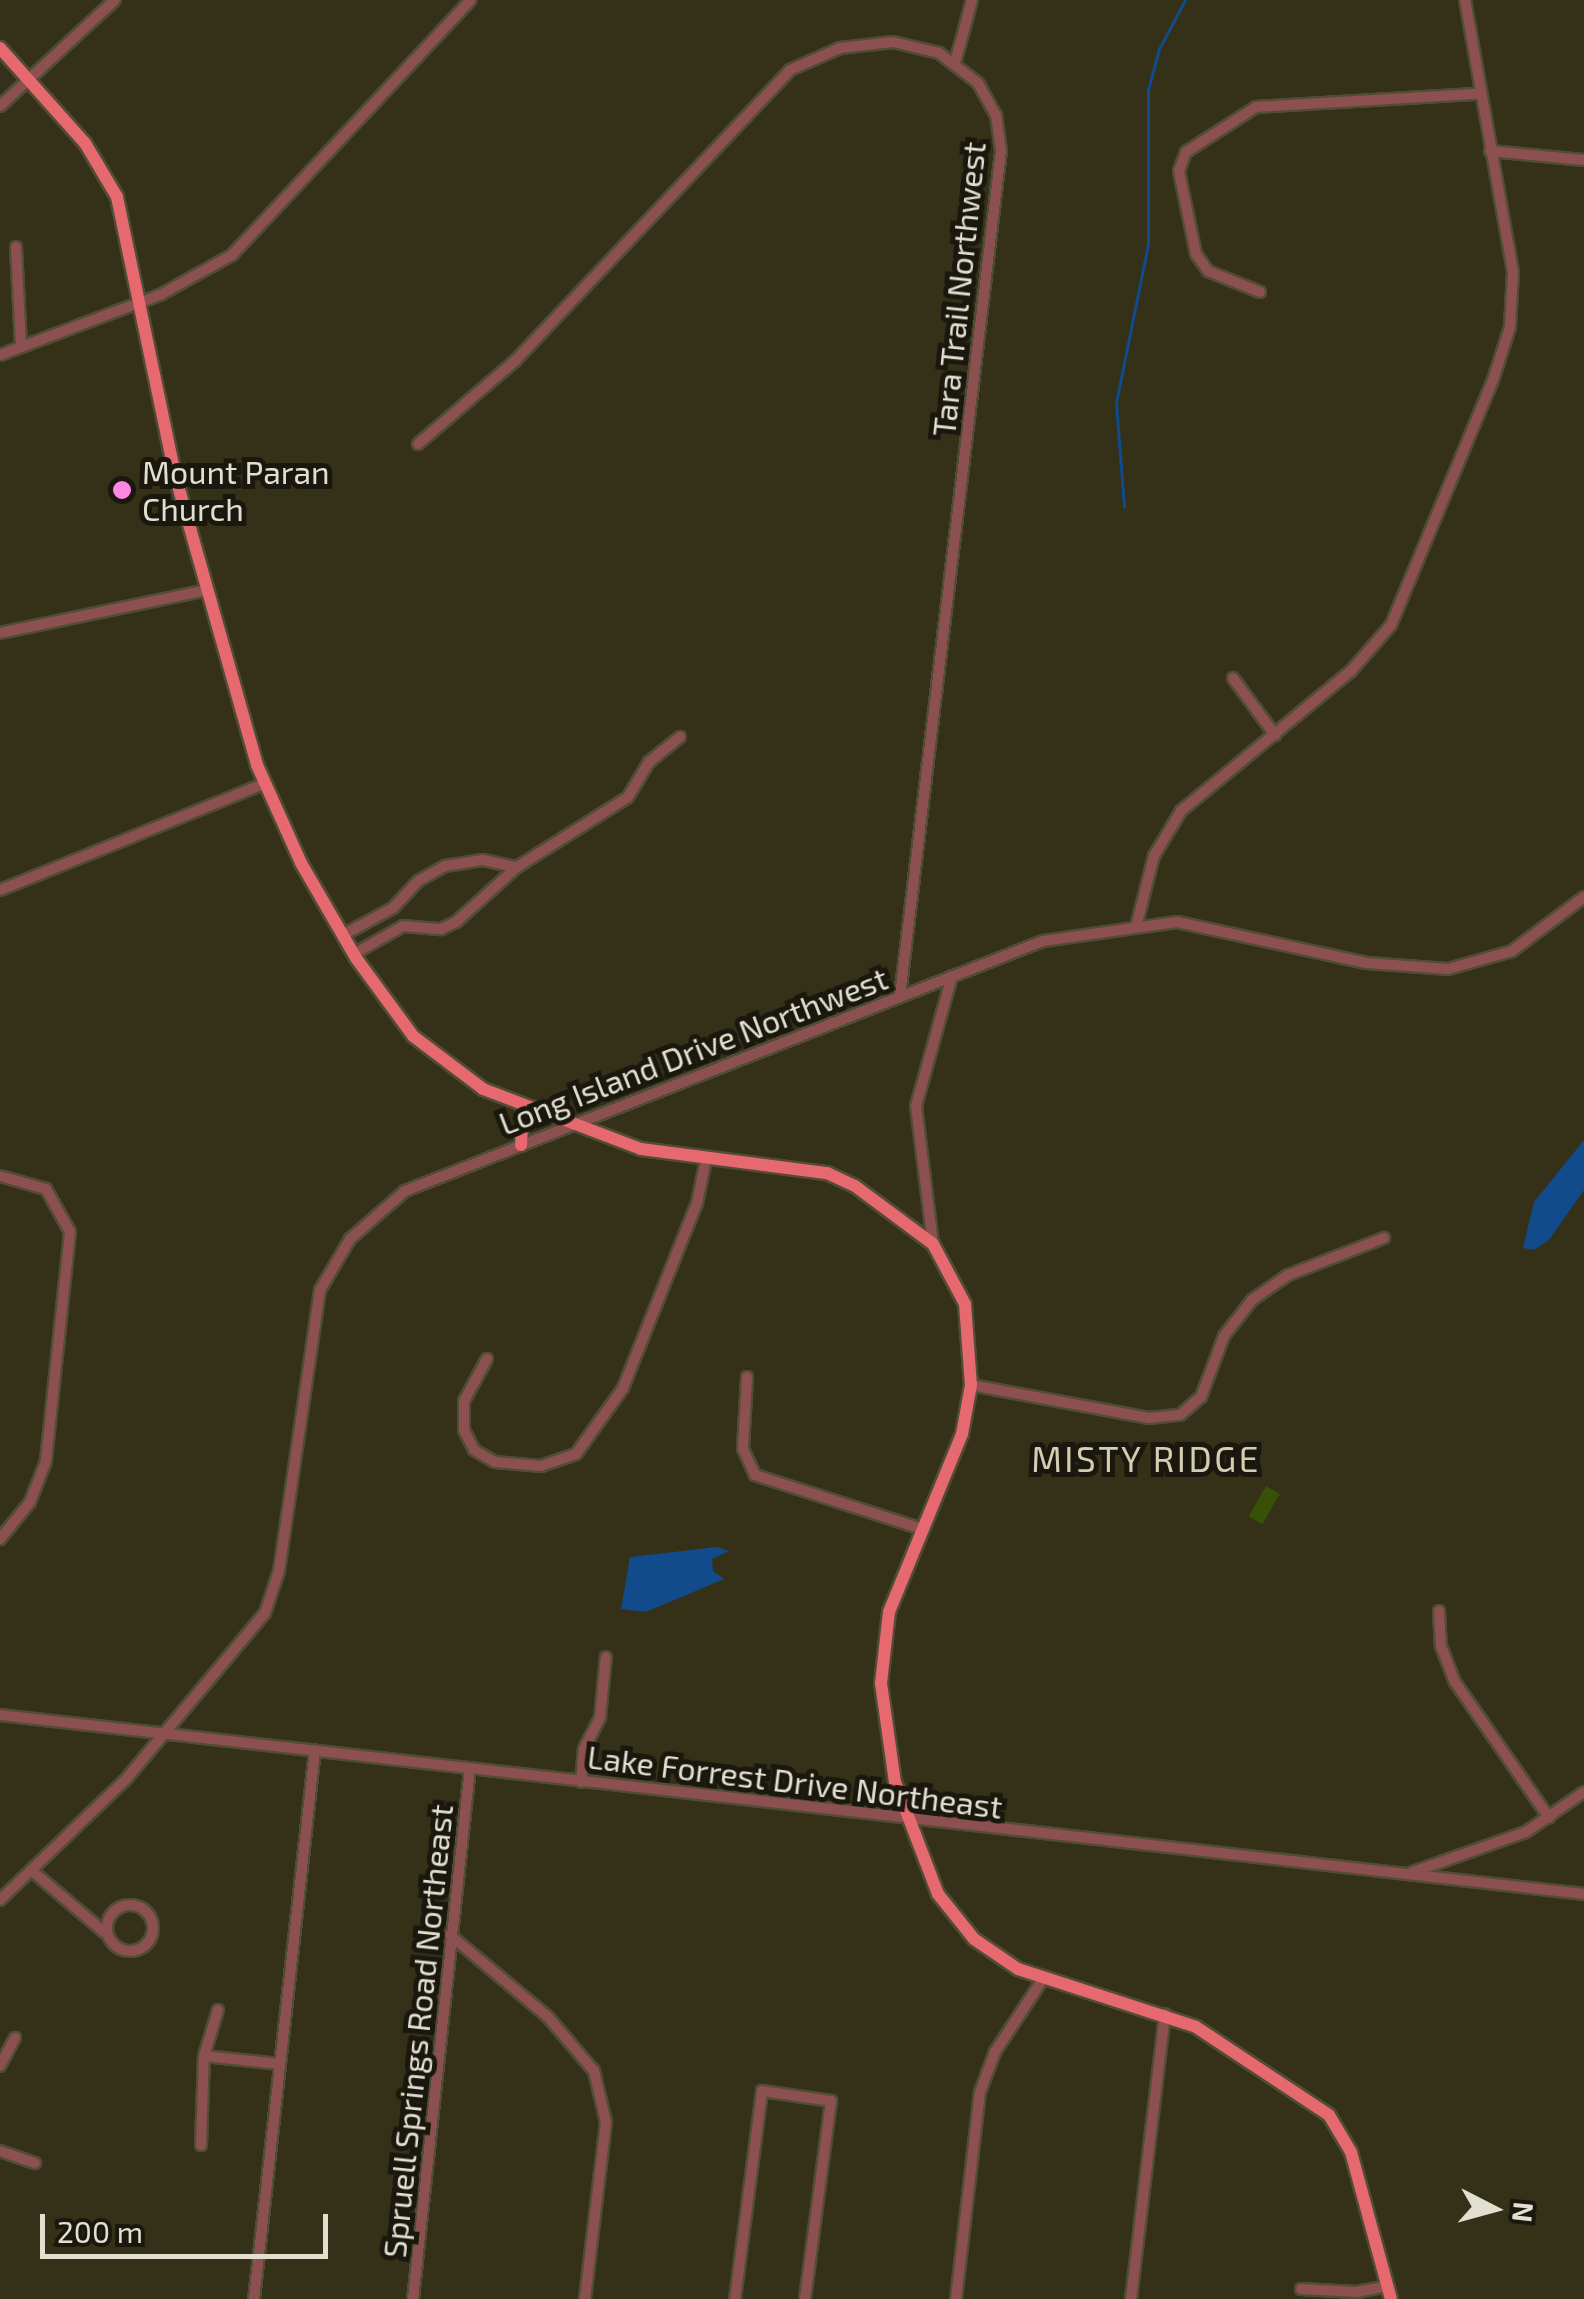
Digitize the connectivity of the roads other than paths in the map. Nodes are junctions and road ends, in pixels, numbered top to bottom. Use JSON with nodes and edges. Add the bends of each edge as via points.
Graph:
{"nodes":[{"id":1,"x":115,"y":0,"type":"edge"},
{"id":2,"x":471,"y":0,"type":"edge"},
{"id":3,"x":972,"y":0,"type":"edge"},
{"id":4,"x":1465,"y":0,"type":"edge"},
{"id":5,"x":0,"y":48,"type":"edge"},
{"id":6,"x":955,"y":63,"type":"junction"},
{"id":7,"x":26,"y":80,"type":"junction"},
{"id":8,"x":1478,"y":94,"type":"junction"},
{"id":9,"x":0,"y":106,"type":"edge"},
{"id":10,"x":1490,"y":151,"type":"junction"},
{"id":11,"x":1584,"y":160,"type":"edge"},
{"id":12,"x":16,"y":247,"type":"dead end"},
{"id":13,"x":1260,"y":292,"type":"dead end"},
{"id":14,"x":141,"y":303,"type":"junction"},
{"id":15,"x":21,"y":347,"type":"junction"},
{"id":16,"x":0,"y":355,"type":"edge"},
{"id":17,"x":418,"y":444,"type":"dead end"},
{"id":18,"x":207,"y":590,"type":"junction"},
{"id":19,"x":0,"y":633,"type":"edge"},
{"id":20,"x":1233,"y":678,"type":"dead end"},
{"id":21,"x":1275,"y":735,"type":"junction"},
{"id":22,"x":680,"y":737,"type":"dead end"},
{"id":23,"x":264,"y":784,"type":"junction"},
{"id":24,"x":517,"y":867,"type":"junction"},
{"id":25,"x":0,"y":890,"type":"edge"},
{"id":26,"x":1584,"y":897,"type":"edge"},
{"id":27,"x":394,"y":908,"type":"junction"},
{"id":28,"x":1137,"y":923,"type":"junction"},
{"id":29,"x":403,"y":926,"type":"junction"},
{"id":30,"x":343,"y":935,"type":"junction"},
{"id":31,"x":354,"y":954,"type":"junction"},
{"id":32,"x":954,"y":974,"type":"junction"},
{"id":33,"x":900,"y":995,"type":"junction"},
{"id":34,"x":523,"y":1108,"type":"junction"},
{"id":35,"x":566,"y":1126,"type":"junction"},
{"id":36,"x":522,"y":1144,"type":"junction"},
{"id":37,"x":706,"y":1159,"type":"junction"},
{"id":38,"x":0,"y":1176,"type":"edge"},
{"id":39,"x":1384,"y":1238,"type":"dead end"},
{"id":40,"x":933,"y":1244,"type":"junction"},
{"id":41,"x":487,"y":1360,"type":"dead end"},
{"id":42,"x":747,"y":1377,"type":"dead end"},
{"id":43,"x":971,"y":1385,"type":"junction"},
{"id":44,"x":922,"y":1529,"type":"junction"},
{"id":45,"x":0,"y":1539,"type":"edge"},
{"id":46,"x":1439,"y":1612,"type":"dead end"},
{"id":47,"x":606,"y":1657,"type":"dead end"},
{"id":48,"x":0,"y":1715,"type":"edge"},
{"id":49,"x":169,"y":1732,"type":"junction"},
{"id":50,"x":315,"y":1750,"type":"junction"},
{"id":51,"x":470,"y":1768,"type":"junction"},
{"id":52,"x":581,"y":1782,"type":"junction"},
{"id":53,"x":1584,"y":1792,"type":"edge"},
{"id":54,"x":1549,"y":1818,"type":"junction"},
{"id":55,"x":909,"y":1821,"type":"junction"},
{"id":56,"x":31,"y":1870,"type":"junction"},
{"id":57,"x":1405,"y":1875,"type":"junction"},
{"id":58,"x":1584,"y":1894,"type":"edge"},
{"id":59,"x":0,"y":1900,"type":"edge"},
{"id":60,"x":104,"y":1932,"type":"junction"},
{"id":61,"x":450,"y":1936,"type":"junction"},
{"id":62,"x":1043,"y":1979,"type":"junction"},
{"id":63,"x":218,"y":2010,"type":"dead end"},
{"id":64,"x":1165,"y":2014,"type":"junction"},
{"id":65,"x":15,"y":2038,"type":"dead end"},
{"id":66,"x":204,"y":2056,"type":"junction"},
{"id":67,"x":280,"y":2064,"type":"junction"},
{"id":68,"x":0,"y":2066,"type":"edge"},
{"id":69,"x":201,"y":2145,"type":"dead end"},
{"id":70,"x":0,"y":2152,"type":"edge"},
{"id":71,"x":34,"y":2163,"type":"dead end"},
{"id":72,"x":1300,"y":2289,"type":"dead end"},
{"id":73,"x":1390,"y":2292,"type":"edge"},
{"id":74,"x":254,"y":2299,"type":"edge"},
{"id":75,"x":413,"y":2299,"type":"edge"},
{"id":76,"x":585,"y":2299,"type":"edge"},
{"id":77,"x":735,"y":2299,"type":"edge"},
{"id":78,"x":805,"y":2299,"type":"edge"},
{"id":79,"x":956,"y":2299,"type":"edge"},
{"id":80,"x":1131,"y":2299,"type":"edge"}],
"edges":[{"from":1,"to":7,"type":"street"},
{"from":2,"to":14,"type":"street","via":[[261,230],[199,276]]},
{"from":3,"to":6,"type":"street"},
{"from":4,"to":8,"type":"street"},
{"from":5,"to":7,"type":"main road"},
{"from":6,"to":17,"type":"street","name":"Tara Trail Northwest","via":[[917,46],[867,42],[790,70],[515,361]]},
{"from":6,"to":33,"type":"street","name":"Tara Trail Northwest","via":[[989,98],[1002,151]]},
{"from":7,"to":9,"type":"street"},
{"from":7,"to":14,"type":"main road","via":[[110,179]]},
{"from":8,"to":10,"type":"street"},
{"from":8,"to":13,"type":"street","via":[[1266,106],[1186,152],[1180,171],[1196,254],[1208,271]]},
{"from":10,"to":11,"type":"street"},
{"from":10,"to":21,"type":"street","via":[[1514,290],[1493,380],[1392,624],[1368,656]]},
{"from":12,"to":15,"type":"street"},
{"from":14,"to":15,"type":"street"},
{"from":14,"to":18,"type":"main road","via":[[175,475]]},
{"from":15,"to":16,"type":"street"},
{"from":18,"to":19,"type":"street"},
{"from":18,"to":23,"type":"main road"},
{"from":20,"to":21,"type":"street"},
{"from":21,"to":28,"type":"street","via":[[1181,810],[1154,856]]},
{"from":22,"to":24,"type":"street","via":[[649,762],[628,797]]},
{"from":23,"to":25,"type":"street"},
{"from":23,"to":30,"type":"main road"},
{"from":24,"to":27,"type":"street","via":[[484,860],[445,866],[418,881]]},
{"from":24,"to":29,"type":"street","via":[[456,922]]},
{"from":26,"to":28,"type":"street","name":"Long Island Drive Northwest","via":[[1512,951],[1448,969],[1367,963],[1218,926]]},
{"from":27,"to":29,"type":"street"},
{"from":27,"to":30,"type":"street"},
{"from":28,"to":32,"type":"street","name":"Long Island Drive Northwest","via":[[1043,941]]},
{"from":29,"to":31,"type":"street"},
{"from":30,"to":31,"type":"main road"},
{"from":31,"to":34,"type":"main road","via":[[439,1061]]},
{"from":32,"to":33,"type":"street","name":"Long Island Drive Northwest"},
{"from":32,"to":40,"type":"street","via":[[916,1106]]},
{"from":33,"to":35,"type":"street","name":"Long Island Drive Northwest"},
{"from":34,"to":35,"type":"main road"},
{"from":34,"to":36,"type":"main road"},
{"from":35,"to":36,"type":"street","name":"Long Island Drive Northwest"},
{"from":35,"to":37,"type":"main road","via":[[641,1149]]},
{"from":36,"to":49,"type":"street","name":"Long Island Drive Northwest","via":[[405,1191],[366,1221],[338,1256],[312,1324],[274,1592],[251,1634]]},
{"from":37,"to":40,"type":"main road","via":[[835,1176]]},
{"from":37,"to":41,"type":"street","via":[[697,1203],[623,1388],[576,1454],[541,1466],[496,1462],[474,1450],[464,1430],[464,1401]]},
{"from":38,"to":45,"type":"street","via":[[46,1189],[70,1232],[46,1461],[30,1502]]},
{"from":39,"to":43,"type":"street","via":[[1288,1275],[1252,1300],[1224,1336],[1201,1397],[1180,1415],[1150,1418]]},
{"from":40,"to":43,"type":"main road","via":[[965,1304]]},
{"from":42,"to":44,"type":"street","via":[[743,1448],[755,1475]]},
{"from":43,"to":44,"type":"main road","via":[[962,1434]]},
{"from":44,"to":55,"type":"main road","via":[[889,1612],[882,1661],[884,1724]]},
{"from":46,"to":54,"type":"street","via":[[1441,1646],[1455,1682]]},
{"from":47,"to":52,"type":"street","via":[[600,1716],[584,1749]]},
{"from":48,"to":49,"type":"street","name":"Lake Forrest Drive Northeast"},
{"from":49,"to":50,"type":"street","name":"Lake Forrest Drive Northeast"},
{"from":49,"to":56,"type":"street","name":"Long Island Drive Northwest"},
{"from":50,"to":51,"type":"street","name":"Lake Forrest Drive Northeast"},
{"from":50,"to":67,"type":"street"},
{"from":51,"to":52,"type":"street","name":"Lake Forrest Drive Northeast"},
{"from":51,"to":61,"type":"street","name":"Spruell Springs Road Northeast"},
{"from":52,"to":55,"type":"street","name":"Lake Forrest Drive Northeast"},
{"from":53,"to":54,"type":"street"},
{"from":54,"to":57,"type":"street","via":[[1501,1843]]},
{"from":55,"to":57,"type":"street","name":"Lake Forrest Drive Northeast"},
{"from":55,"to":62,"type":"main road","via":[[956,1921],[996,1956]]},
{"from":56,"to":59,"type":"street","name":"Long Island Drive Northwest"},
{"from":56,"to":60,"type":"street"},
{"from":57,"to":58,"type":"street","name":"Lake Forrest Drive Northeast"},
{"from":60,"to":60,"type":"street","via":[[135,1902],[152,1919],[130,1954]]},
{"from":61,"to":75,"type":"street","name":"Spruell Springs Road Northeast"},
{"from":61,"to":76,"type":"street","via":[[559,2028],[594,2071],[606,2122]]},
{"from":62,"to":64,"type":"main road"},
{"from":62,"to":79,"type":"street","via":[[995,2052],[980,2092]]},
{"from":63,"to":66,"type":"street"},
{"from":64,"to":73,"type":"main road","via":[[1228,2043],[1333,2120],[1351,2152]]},
{"from":64,"to":80,"type":"street"},
{"from":65,"to":68,"type":"street"},
{"from":66,"to":67,"type":"street"},
{"from":66,"to":69,"type":"street"},
{"from":67,"to":74,"type":"street"},
{"from":70,"to":71,"type":"street"},
{"from":72,"to":73,"type":"street"},
{"from":77,"to":78,"type":"street","via":[[762,2091],[831,2101]]}]}
